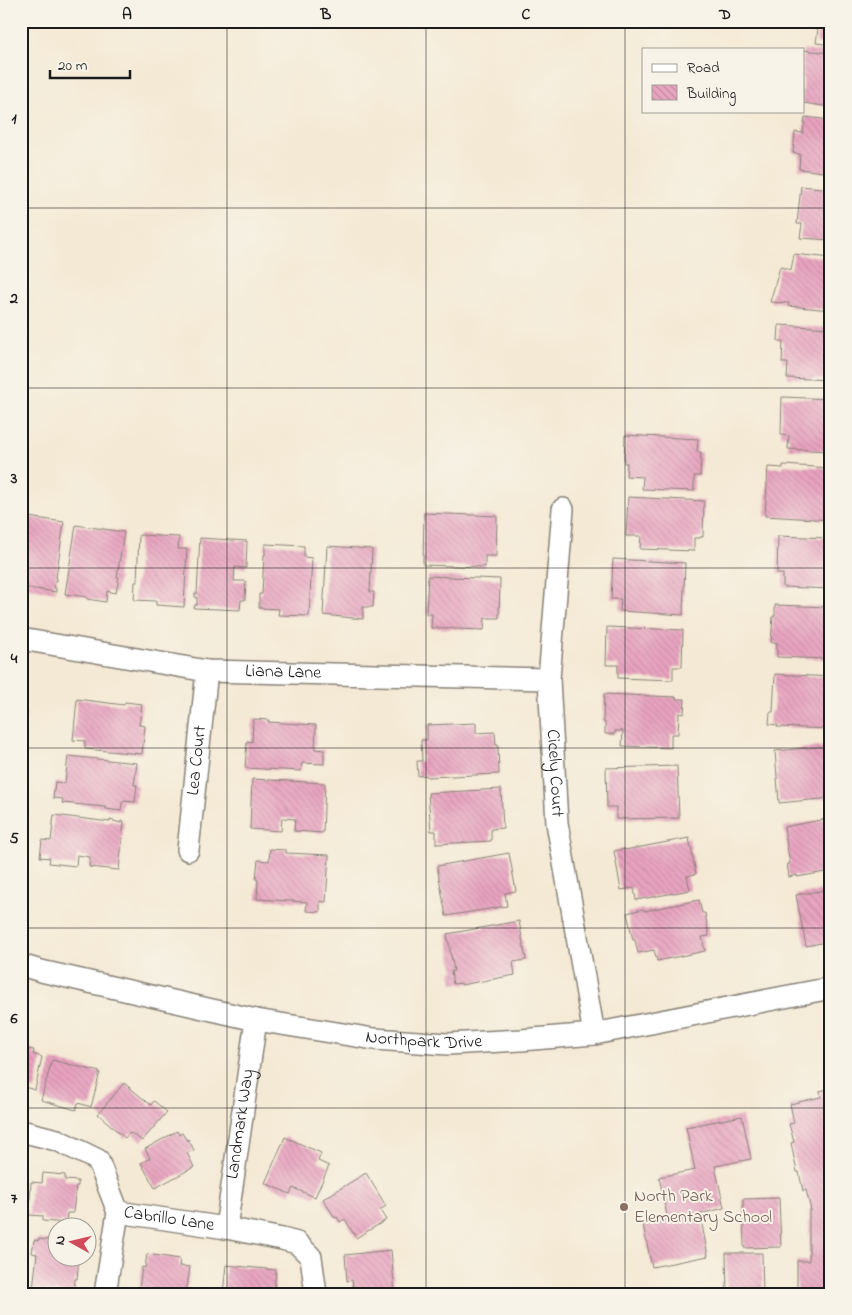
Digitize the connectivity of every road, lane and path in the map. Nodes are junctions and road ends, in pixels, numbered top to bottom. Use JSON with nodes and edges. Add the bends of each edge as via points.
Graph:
{"nodes":[{"id":1,"x":563,"y":509,"type":"dead end"},
{"id":2,"x":21,"y":639,"type":"edge"},
{"id":3,"x":206,"y":672,"type":"junction"},
{"id":4,"x":549,"y":679,"type":"junction"},
{"id":5,"x":188,"y":850,"type":"dead end"},
{"id":6,"x":21,"y":965,"type":"edge"},
{"id":7,"x":831,"y":988,"type":"edge"},
{"id":8,"x":256,"y":1020,"type":"junction"},
{"id":9,"x":594,"y":1034,"type":"junction"},
{"id":10,"x":21,"y":1131,"type":"edge"},
{"id":11,"x":118,"y":1212,"type":"junction"},
{"id":12,"x":226,"y":1228,"type":"junction"},
{"id":13,"x":105,"y":1294,"type":"edge"},
{"id":14,"x":316,"y":1294,"type":"edge"}],
"edges":[{"from":1,"to":4,"type":"street","name":"Cicely Court"},
{"from":2,"to":3,"type":"street","name":"Liana Lane"},
{"from":3,"to":4,"type":"street","name":"Liana Lane"},
{"from":3,"to":5,"type":"street","name":"Lea Court"},
{"from":4,"to":9,"type":"street","name":"Cicely Court","via":[[557,823]]},
{"from":6,"to":8,"type":"street","name":"Northpark Drive"},
{"from":7,"to":9,"type":"street","name":"Northpark Drive"},
{"from":8,"to":9,"type":"street","name":"Northpark Drive","via":[[374,1038],[448,1044]]},
{"from":8,"to":12,"type":"street","name":"Landmark Way"},
{"from":10,"to":11,"type":"street","name":"Cabrillo Lane","via":[[57,1140],[98,1160]]},
{"from":11,"to":12,"type":"street","name":"Cabrillo Lane"},
{"from":11,"to":13,"type":"street"},
{"from":12,"to":14,"type":"street","name":"Cabrillo Lane","via":[[297,1243],[311,1258]]}]}
